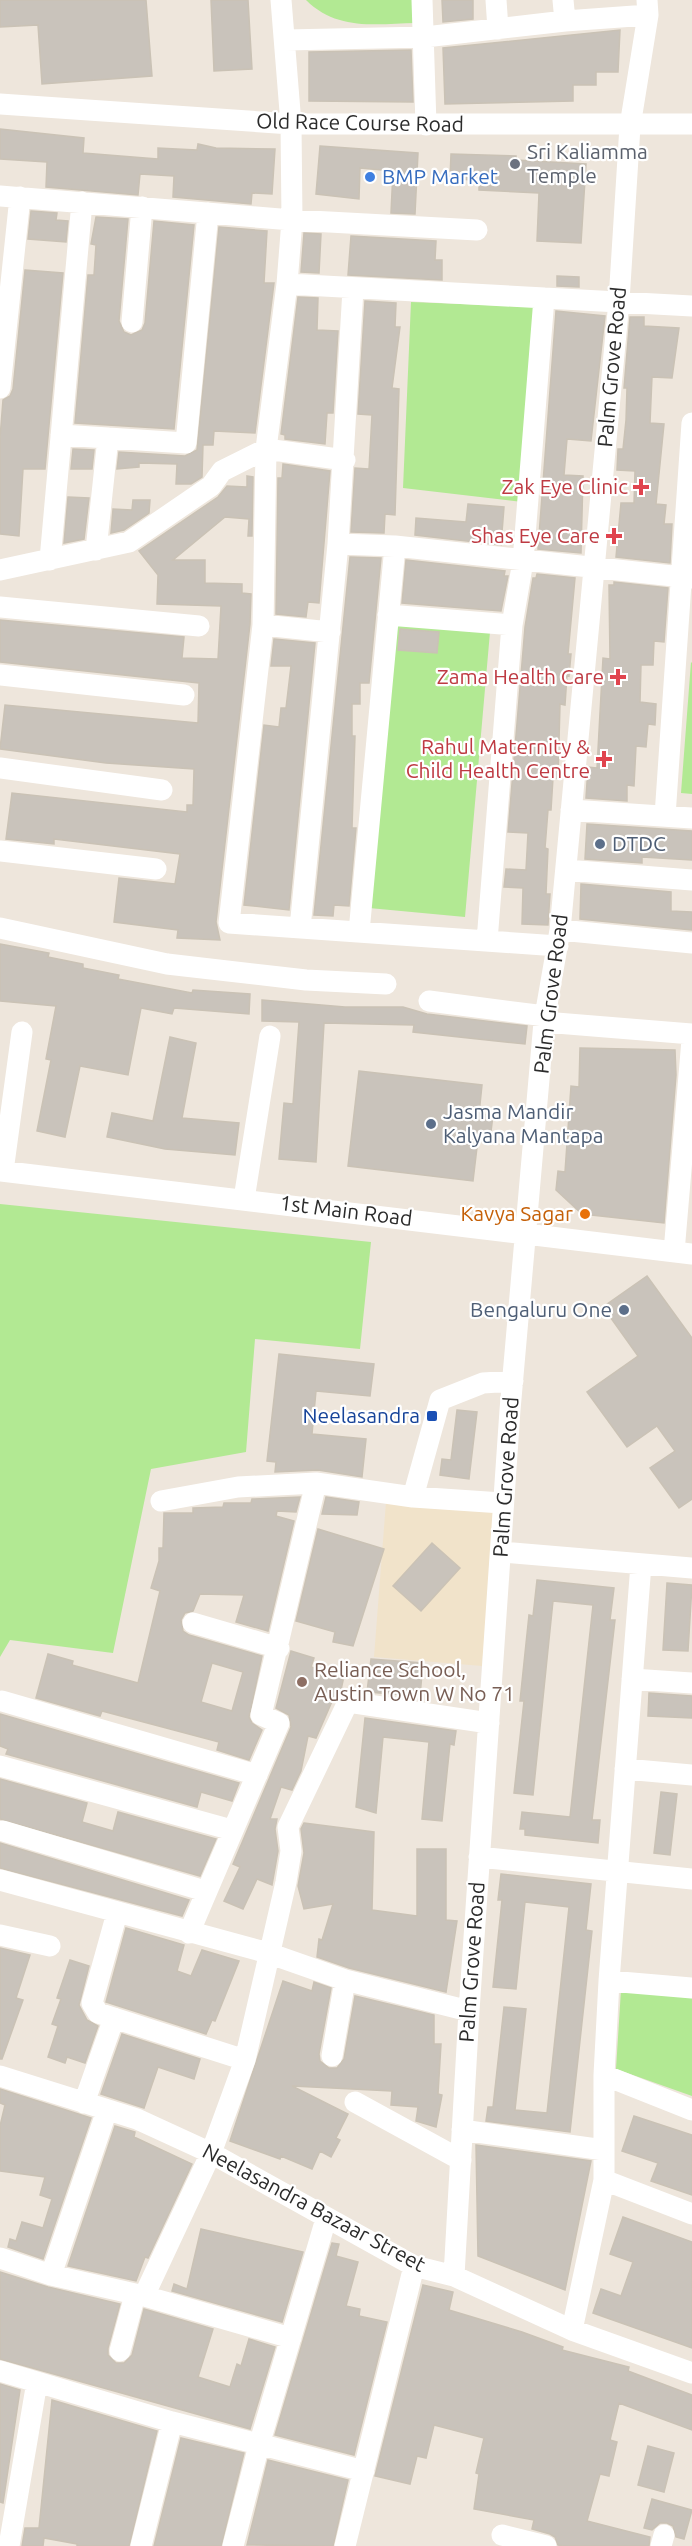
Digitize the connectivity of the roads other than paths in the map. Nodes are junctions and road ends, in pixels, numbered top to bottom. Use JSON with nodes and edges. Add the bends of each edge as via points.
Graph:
{"nodes":[{"id":1,"x":281,"y":0,"type":"edge"},
{"id":2,"x":422,"y":0,"type":"edge"},
{"id":3,"x":496,"y":0,"type":"edge"},
{"id":4,"x":647,"y":8,"type":"edge"},
{"id":5,"x":564,"y":10,"type":"edge"},
{"id":6,"x":498,"y":29,"type":"junction"},
{"id":7,"x":425,"y":37,"type":"junction"},
{"id":8,"x":286,"y":40,"type":"junction"},
{"id":9,"x":0,"y":98,"type":"edge"},
{"id":10,"x":0,"y":104,"type":"edge"},
{"id":11,"x":28,"y":105,"type":"junction"},
{"id":12,"x":291,"y":124,"type":"junction"},
{"id":13,"x":692,"y":124,"type":"edge"},
{"id":14,"x":426,"y":125,"type":"junction"},
{"id":15,"x":630,"y":126,"type":"junction"},
{"id":16,"x":10,"y":196,"type":"edge"},
{"id":17,"x":82,"y":202,"type":"junction"},
{"id":18,"x":142,"y":207,"type":"junction"},
{"id":19,"x":208,"y":213,"type":"junction"},
{"id":20,"x":292,"y":220,"type":"junction"},
{"id":21,"x":477,"y":230,"type":"dead end"},
{"id":22,"x":287,"y":284,"type":"junction"},
{"id":23,"x":353,"y":289,"type":"junction"},
{"id":24,"x":544,"y":298,"type":"junction"},
{"id":25,"x":619,"y":301,"type":"junction"},
{"id":26,"x":692,"y":306,"type":"edge"},
{"id":27,"x":132,"y":322,"type":"dead end"},
{"id":28,"x":0,"y":388,"type":"edge"},
{"id":29,"x":692,"y":423,"type":"edge"},
{"id":30,"x":61,"y":435,"type":"junction"},
{"id":31,"x":108,"y":438,"type":"junction"},
{"id":32,"x":266,"y":449,"type":"junction"},
{"id":33,"x":345,"y":460,"type":"junction"},
{"id":34,"x":689,"y":512,"type":"edge"},
{"id":35,"x":338,"y":544,"type":"junction"},
{"id":36,"x":395,"y":546,"type":"junction"},
{"id":37,"x":96,"y":549,"type":"junction"},
{"id":38,"x":50,"y":560,"type":"junction"},
{"id":39,"x":523,"y":561,"type":"junction"},
{"id":40,"x":594,"y":569,"type":"junction"},
{"id":41,"x":0,"y":570,"type":"edge"},
{"id":42,"x":687,"y":577,"type":"edge"},
{"id":43,"x":0,"y":607,"type":"edge"},
{"id":44,"x":388,"y":615,"type":"junction"},
{"id":45,"x":263,"y":625,"type":"junction"},
{"id":46,"x":512,"y":625,"type":"junction"},
{"id":47,"x":199,"y":626,"type":"dead end"},
{"id":48,"x":330,"y":632,"type":"junction"},
{"id":49,"x":684,"y":650,"type":"edge"},
{"id":50,"x":0,"y":675,"type":"edge"},
{"id":51,"x":184,"y":695,"type":"dead end"},
{"id":52,"x":0,"y":768,"type":"edge"},
{"id":53,"x":162,"y":790,"type":"dead end"},
{"id":54,"x":571,"y":810,"type":"junction"},
{"id":55,"x":665,"y":816,"type":"junction"},
{"id":56,"x":692,"y":818,"type":"edge"},
{"id":57,"x":0,"y":851,"type":"edge"},
{"id":58,"x":156,"y":869,"type":"dead end"},
{"id":59,"x":566,"y":870,"type":"junction"},
{"id":60,"x":692,"y":880,"type":"edge"},
{"id":61,"x":0,"y":928,"type":"edge"},
{"id":62,"x":300,"y":928,"type":"junction"},
{"id":63,"x":359,"y":932,"type":"junction"},
{"id":64,"x":559,"y":938,"type":"junction"},
{"id":65,"x":487,"y":941,"type":"junction"},
{"id":66,"x":692,"y":943,"type":"edge"},
{"id":67,"x":386,"y":984,"type":"dead end"},
{"id":68,"x":429,"y":1001,"type":"dead end"},
{"id":69,"x":545,"y":1019,"type":"junction"},
{"id":70,"x":22,"y":1032,"type":"dead end"},
{"id":71,"x":692,"y":1034,"type":"edge"},
{"id":72,"x":270,"y":1036,"type":"dead end"},
{"id":73,"x":692,"y":1040,"type":"edge"},
{"id":74,"x":2,"y":1171,"type":"edge"},
{"id":75,"x":244,"y":1199,"type":"junction"},
{"id":76,"x":526,"y":1232,"type":"junction"},
{"id":77,"x":683,"y":1253,"type":"edge"},
{"id":78,"x":513,"y":1381,"type":"junction"},
{"id":79,"x":316,"y":1483,"type":"junction"},
{"id":80,"x":413,"y":1497,"type":"junction"},
{"id":81,"x":161,"y":1501,"type":"dead end"},
{"id":82,"x":502,"y":1503,"type":"junction"},
{"id":83,"x":501,"y":1552,"type":"junction"},
{"id":84,"x":641,"y":1564,"type":"junction"},
{"id":85,"x":692,"y":1568,"type":"edge"},
{"id":86,"x":193,"y":1623,"type":"dead end"},
{"id":87,"x":279,"y":1648,"type":"junction"},
{"id":88,"x":632,"y":1679,"type":"junction"},
{"id":89,"x":692,"y":1683,"type":"edge"},
{"id":90,"x":2,"y":1701,"type":"dead end"},
{"id":91,"x":489,"y":1723,"type":"junction"},
{"id":92,"x":0,"y":1766,"type":"edge"},
{"id":93,"x":625,"y":1769,"type":"junction"},
{"id":94,"x":257,"y":1775,"type":"junction"},
{"id":95,"x":692,"y":1775,"type":"edge"},
{"id":96,"x":232,"y":1830,"type":"junction"},
{"id":97,"x":3,"y":1831,"type":"dead end"},
{"id":98,"x":479,"y":1857,"type":"junction"},
{"id":99,"x":617,"y":1872,"type":"junction"},
{"id":100,"x":692,"y":1879,"type":"edge"},
{"id":101,"x":0,"y":1880,"type":"edge"},
{"id":102,"x":205,"y":1891,"type":"junction"},
{"id":103,"x":117,"y":1913,"type":"junction"},
{"id":104,"x":189,"y":1933,"type":"junction"},
{"id":105,"x":0,"y":1935,"type":"edge"},
{"id":106,"x":50,"y":1946,"type":"dead end"},
{"id":107,"x":268,"y":1953,"type":"junction"},
{"id":108,"x":345,"y":1980,"type":"junction"},
{"id":109,"x":609,"y":1981,"type":"junction"},
{"id":110,"x":692,"y":1988,"type":"edge"},
{"id":111,"x":469,"y":2011,"type":"junction"},
{"id":112,"x":114,"y":2018,"type":"junction"},
{"id":113,"x":332,"y":2056,"type":"dead end"},
{"id":114,"x":245,"y":2060,"type":"junction"},
{"id":115,"x":604,"y":2075,"type":"junction"},
{"id":116,"x":0,"y":2076,"type":"edge"},
{"id":117,"x":355,"y":2102,"type":"dead end"},
{"id":118,"x":84,"y":2103,"type":"junction"},
{"id":119,"x":107,"y":2110,"type":"junction"},
{"id":120,"x":692,"y":2110,"type":"edge"},
{"id":121,"x":462,"y":2130,"type":"junction"},
{"id":122,"x":604,"y":2150,"type":"junction"},
{"id":123,"x":211,"y":2153,"type":"junction"},
{"id":124,"x":460,"y":2160,"type":"junction"},
{"id":125,"x":604,"y":2180,"type":"junction"},
{"id":126,"x":692,"y":2214,"type":"edge"},
{"id":127,"x":326,"y":2219,"type":"junction"},
{"id":128,"x":0,"y":2258,"type":"edge"},
{"id":129,"x":414,"y":2266,"type":"junction"},
{"id":130,"x":51,"y":2275,"type":"junction"},
{"id":131,"x":454,"y":2276,"type":"junction"},
{"id":132,"x":140,"y":2296,"type":"junction"},
{"id":133,"x":572,"y":2330,"type":"junction"},
{"id":134,"x":291,"y":2338,"type":"junction"},
{"id":135,"x":120,"y":2351,"type":"dead end"},
{"id":136,"x":0,"y":2371,"type":"edge"},
{"id":137,"x":692,"y":2373,"type":"edge"},
{"id":138,"x":37,"y":2382,"type":"junction"},
{"id":139,"x":172,"y":2422,"type":"junction"},
{"id":140,"x":259,"y":2445,"type":"junction"},
{"id":141,"x":364,"y":2471,"type":"junction"},
{"id":142,"x":502,"y":2535,"type":"dead end"},
{"id":143,"x":9,"y":2546,"type":"edge"},
{"id":144,"x":141,"y":2546,"type":"edge"},
{"id":145,"x":233,"y":2546,"type":"edge"},
{"id":146,"x":345,"y":2546,"type":"edge"},
{"id":147,"x":546,"y":2546,"type":"edge"}],
"edges":[{"from":1,"to":8,"type":"street"},
{"from":2,"to":7,"type":"street"},
{"from":3,"to":6,"type":"street"},
{"from":4,"to":5,"type":"street"},
{"from":4,"to":15,"type":"street","name":"Palm Grove Road"},
{"from":5,"to":6,"type":"street"},
{"from":6,"to":7,"type":"street"},
{"from":7,"to":8,"type":"street"},
{"from":7,"to":14,"type":"street"},
{"from":8,"to":12,"type":"street"},
{"from":9,"to":11,"type":"street"},
{"from":10,"to":11,"type":"street"},
{"from":11,"to":12,"type":"street","name":"Old Race Course Road"},
{"from":12,"to":14,"type":"street","name":"Old Race Course Road"},
{"from":12,"to":20,"type":"street"},
{"from":13,"to":15,"type":"street","name":"Old Race Course Road"},
{"from":14,"to":15,"type":"street","name":"Old Race Course Road"},
{"from":15,"to":25,"type":"street","name":"Palm Grove Road"},
{"from":16,"to":17,"type":"street"},
{"from":16,"to":28,"type":"street"},
{"from":17,"to":18,"type":"street"},
{"from":17,"to":30,"type":"street"},
{"from":18,"to":19,"type":"street"},
{"from":18,"to":27,"type":"street"},
{"from":19,"to":20,"type":"street"},
{"from":19,"to":31,"type":"street","via":[[186,443]]},
{"from":20,"to":21,"type":"street"},
{"from":20,"to":22,"type":"street"},
{"from":22,"to":23,"type":"street"},
{"from":22,"to":32,"type":"street"},
{"from":23,"to":24,"type":"street"},
{"from":23,"to":33,"type":"street"},
{"from":24,"to":25,"type":"street"},
{"from":24,"to":39,"type":"street"},
{"from":25,"to":26,"type":"street"},
{"from":25,"to":40,"type":"street","name":"Palm Grove Road"},
{"from":29,"to":34,"type":"street"},
{"from":30,"to":31,"type":"street"},
{"from":30,"to":38,"type":"street"},
{"from":31,"to":37,"type":"street"},
{"from":32,"to":33,"type":"street"},
{"from":32,"to":37,"type":"street","via":[[222,471],[211,486],[129,542]]},
{"from":32,"to":45,"type":"street"},
{"from":33,"to":35,"type":"street"},
{"from":34,"to":42,"type":"street"},
{"from":35,"to":36,"type":"street"},
{"from":35,"to":48,"type":"street"},
{"from":36,"to":39,"type":"street"},
{"from":36,"to":44,"type":"street"},
{"from":37,"to":38,"type":"street"},
{"from":38,"to":41,"type":"street"},
{"from":39,"to":40,"type":"street"},
{"from":39,"to":46,"type":"street"},
{"from":40,"to":42,"type":"street"},
{"from":40,"to":54,"type":"street","name":"Palm Grove Road"},
{"from":42,"to":49,"type":"street"},
{"from":43,"to":47,"type":"street"},
{"from":44,"to":46,"type":"street"},
{"from":44,"to":63,"type":"street"},
{"from":45,"to":48,"type":"street"},
{"from":45,"to":62,"type":"street","via":[[229,923]]},
{"from":46,"to":65,"type":"street"},
{"from":48,"to":62,"type":"street"},
{"from":49,"to":55,"type":"street"},
{"from":50,"to":51,"type":"street"},
{"from":52,"to":53,"type":"street"},
{"from":54,"to":55,"type":"street"},
{"from":54,"to":59,"type":"street","name":"Palm Grove Road"},
{"from":55,"to":56,"type":"street"},
{"from":57,"to":58,"type":"street"},
{"from":59,"to":60,"type":"street"},
{"from":59,"to":64,"type":"street","name":"Palm Grove Road"},
{"from":61,"to":67,"type":"street","via":[[166,964],[306,980]]},
{"from":62,"to":63,"type":"street"},
{"from":63,"to":65,"type":"street"},
{"from":64,"to":65,"type":"street"},
{"from":64,"to":66,"type":"street"},
{"from":64,"to":69,"type":"street","name":"Palm Grove Road"},
{"from":68,"to":69,"type":"street"},
{"from":69,"to":71,"type":"street"},
{"from":69,"to":76,"type":"street","name":"Palm Grove Road"},
{"from":70,"to":74,"type":"street"},
{"from":72,"to":75,"type":"street"},
{"from":73,"to":77,"type":"street"},
{"from":74,"to":75,"type":"street","name":"1st Main Road"},
{"from":75,"to":76,"type":"street","name":"1st Main Road"},
{"from":76,"to":77,"type":"street","name":"1st Main Road"},
{"from":76,"to":78,"type":"street","name":"Palm Grove Road"},
{"from":78,"to":80,"type":"street","via":[[483,1383],[440,1400]]},
{"from":78,"to":82,"type":"street","name":"Palm Grove Road"},
{"from":79,"to":80,"type":"street"},
{"from":79,"to":81,"type":"street","via":[[238,1486]]},
{"from":79,"to":87,"type":"street"},
{"from":80,"to":82,"type":"street"},
{"from":82,"to":83,"type":"street","name":"Palm Grove Road"},
{"from":83,"to":84,"type":"street"},
{"from":83,"to":91,"type":"street","name":"Palm Grove Road"},
{"from":84,"to":85,"type":"street"},
{"from":84,"to":88,"type":"street"},
{"from":86,"to":87,"type":"street"},
{"from":87,"to":94,"type":"street","via":[[261,1715],[279,1723]]},
{"from":88,"to":89,"type":"street"},
{"from":88,"to":93,"type":"street"},
{"from":90,"to":94,"type":"street"},
{"from":91,"to":98,"type":"street","name":"Palm Grove Road"},
{"from":91,"to":107,"type":"street","via":[[348,1702],[288,1827],[291,1851]]},
{"from":92,"to":96,"type":"street"},
{"from":93,"to":95,"type":"street"},
{"from":93,"to":99,"type":"street"},
{"from":94,"to":96,"type":"street"},
{"from":96,"to":102,"type":"street"},
{"from":97,"to":102,"type":"street"},
{"from":98,"to":99,"type":"street"},
{"from":98,"to":111,"type":"street","name":"Palm Grove Road"},
{"from":99,"to":100,"type":"street"},
{"from":99,"to":109,"type":"street"},
{"from":101,"to":103,"type":"street"},
{"from":102,"to":104,"type":"street"},
{"from":103,"to":104,"type":"street"},
{"from":103,"to":112,"type":"street","via":[[92,2003],[98,2013]]},
{"from":104,"to":107,"type":"street"},
{"from":105,"to":106,"type":"street"},
{"from":107,"to":108,"type":"street"},
{"from":107,"to":114,"type":"street"},
{"from":108,"to":111,"type":"street"},
{"from":108,"to":113,"type":"street"},
{"from":109,"to":110,"type":"street"},
{"from":109,"to":115,"type":"street"},
{"from":111,"to":121,"type":"street","name":"Palm Grove Road"},
{"from":112,"to":114,"type":"street"},
{"from":112,"to":118,"type":"street"},
{"from":114,"to":123,"type":"street"},
{"from":115,"to":120,"type":"street"},
{"from":115,"to":122,"type":"street"},
{"from":116,"to":118,"type":"street","name":"Neelasandra Bazaar Street"},
{"from":117,"to":124,"type":"street"},
{"from":118,"to":119,"type":"street","name":"Neelasandra Bazaar Street"},
{"from":119,"to":123,"type":"street","name":"Neelasandra Bazaar Street","via":[[137,2119]]},
{"from":119,"to":130,"type":"street"},
{"from":121,"to":122,"type":"street"},
{"from":121,"to":124,"type":"street","name":"Palm Grove Road"},
{"from":122,"to":125,"type":"street"},
{"from":123,"to":127,"type":"street","name":"Neelasandra Bazaar Street"},
{"from":123,"to":132,"type":"street"},
{"from":124,"to":131,"type":"street","name":"Palm Grove Road"},
{"from":125,"to":126,"type":"street"},
{"from":125,"to":133,"type":"street"},
{"from":127,"to":129,"type":"street","name":"Neelasandra Bazaar Street"},
{"from":127,"to":134,"type":"street"},
{"from":128,"to":130,"type":"street"},
{"from":129,"to":131,"type":"street","name":"Neelasandra Bazaar Street"},
{"from":129,"to":141,"type":"street"},
{"from":130,"to":132,"type":"street"},
{"from":131,"to":133,"type":"street","name":"Neelasandra Bazaar Street"},
{"from":132,"to":134,"type":"street"},
{"from":132,"to":135,"type":"street"},
{"from":133,"to":137,"type":"street","name":"Neelasandra Bazaar Street"},
{"from":134,"to":140,"type":"street"},
{"from":136,"to":138,"type":"street"},
{"from":138,"to":139,"type":"street"},
{"from":138,"to":143,"type":"street"},
{"from":139,"to":140,"type":"street"},
{"from":139,"to":144,"type":"street"},
{"from":140,"to":141,"type":"street"},
{"from":140,"to":145,"type":"street"},
{"from":141,"to":146,"type":"street"},
{"from":142,"to":147,"type":"street"}]}
